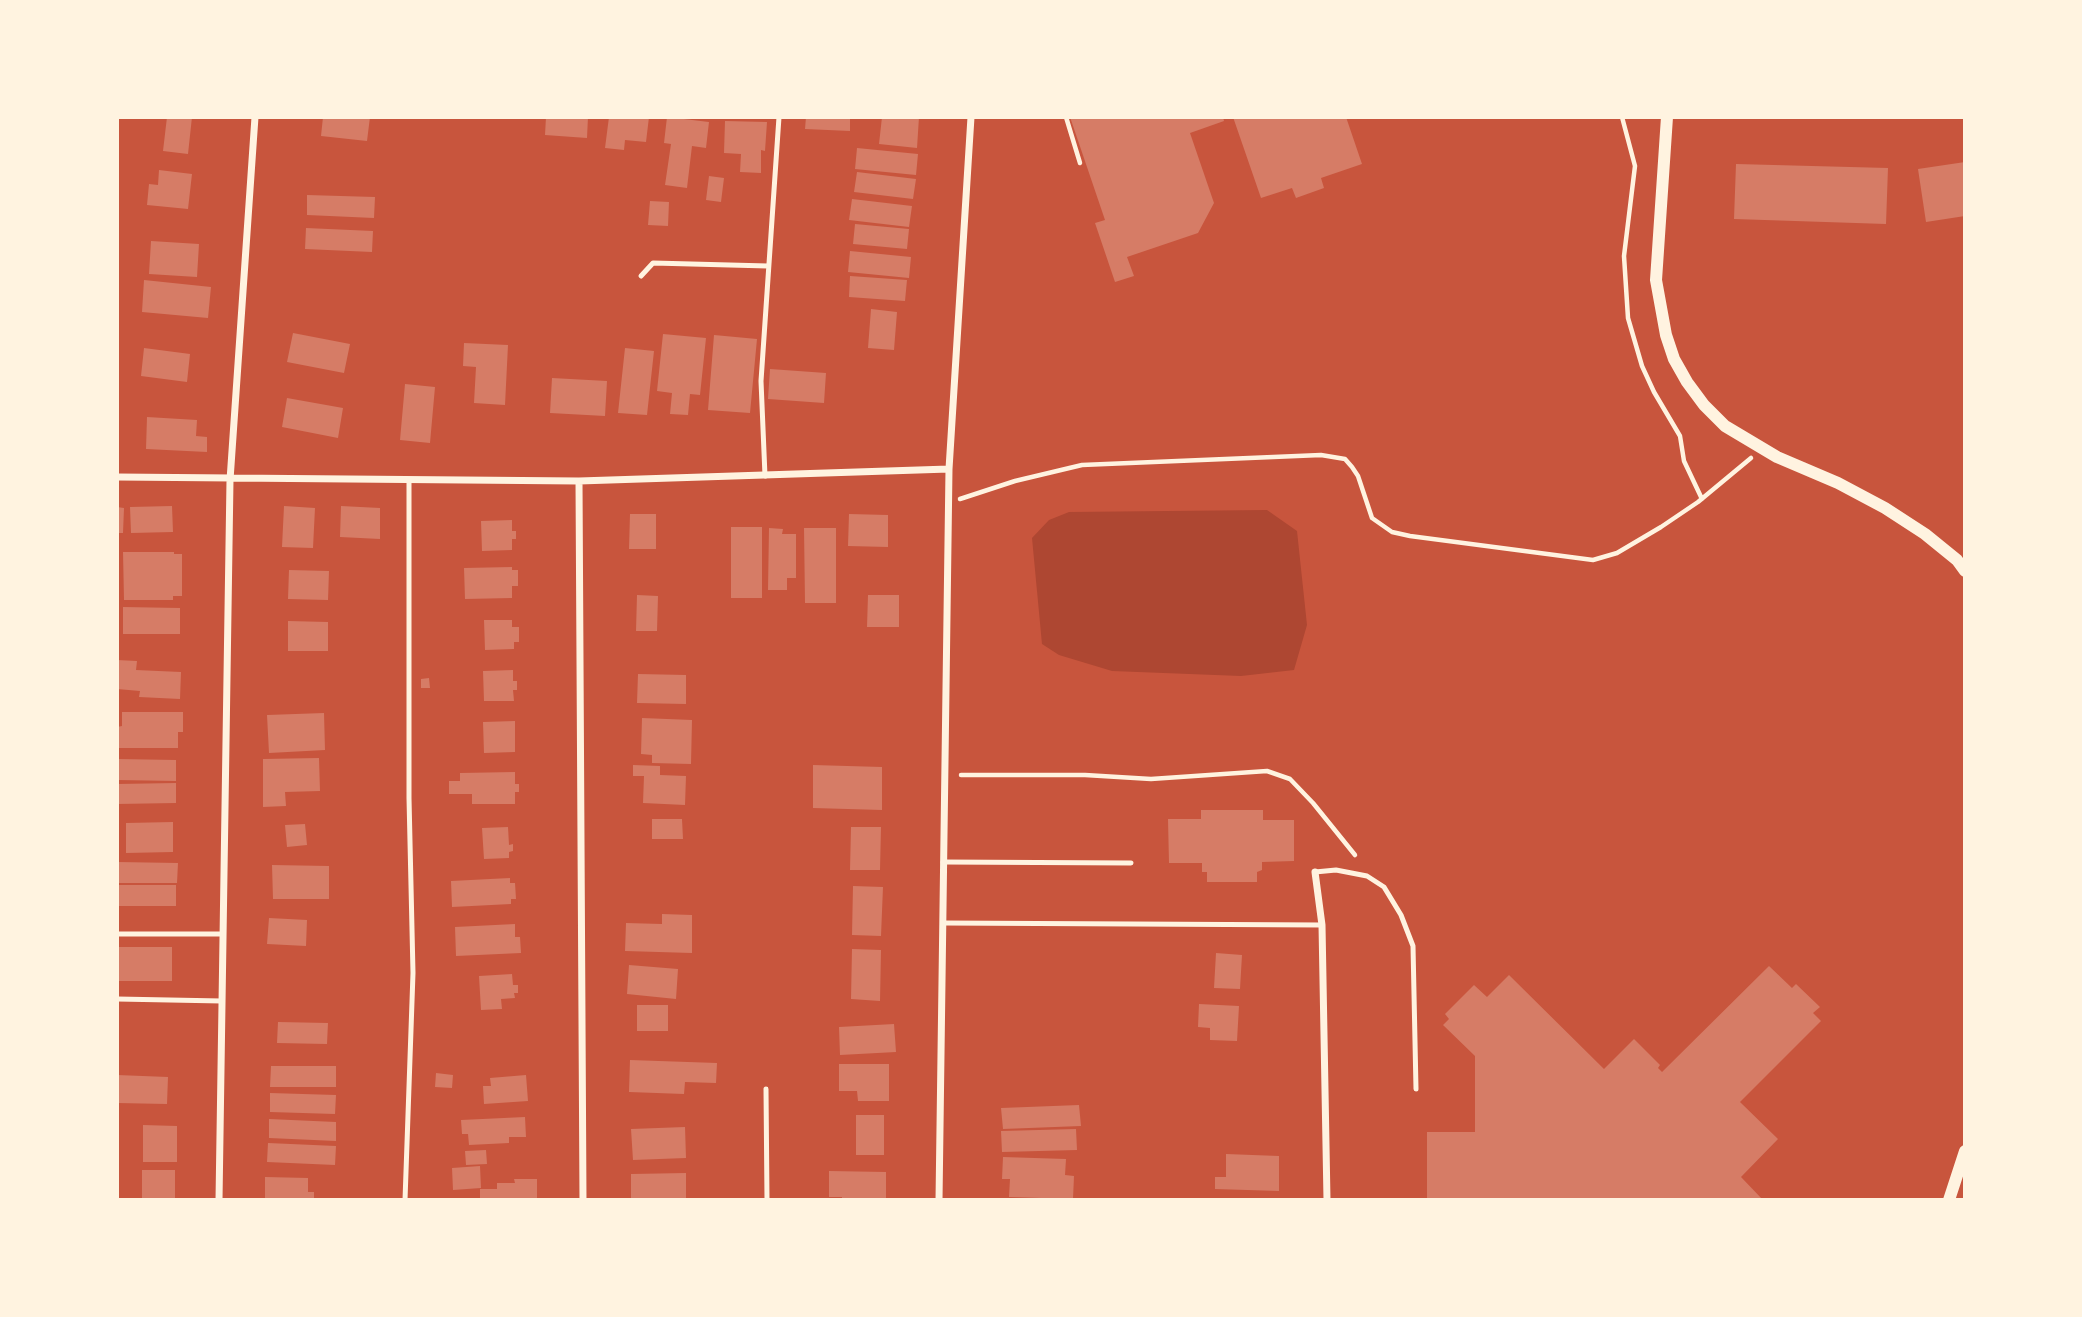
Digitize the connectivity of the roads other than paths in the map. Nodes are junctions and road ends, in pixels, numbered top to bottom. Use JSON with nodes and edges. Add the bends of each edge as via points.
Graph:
{"nodes":[{"id":1,"x":256,"y":117,"type":"edge"},
{"id":2,"x":779,"y":117,"type":"edge"},
{"id":3,"x":971,"y":117,"type":"edge"},
{"id":4,"x":1667,"y":117,"type":"edge"},
{"id":5,"x":768,"y":266,"type":"junction"},
{"id":6,"x":641,"y":276,"type":"dead end"},
{"id":7,"x":949,"y":469,"type":"junction"},
{"id":8,"x":765,"y":476,"type":"junction"},
{"id":9,"x":117,"y":477,"type":"edge"},
{"id":10,"x":230,"y":480,"type":"junction"},
{"id":11,"x":409,"y":481,"type":"junction"},
{"id":12,"x":579,"y":481,"type":"junction"},
{"id":13,"x":1965,"y":571,"type":"edge"},
{"id":14,"x":943,"y":862,"type":"junction"},
{"id":15,"x":1130,"y":863,"type":"dead end"},
{"id":16,"x":1315,"y":872,"type":"joint"},
{"id":17,"x":943,"y":923,"type":"junction"},
{"id":18,"x":1322,"y":925,"type":"junction"},
{"id":19,"x":117,"y":934,"type":"edge"},
{"id":20,"x":223,"y":934,"type":"junction"},
{"id":21,"x":117,"y":999,"type":"edge"},
{"id":22,"x":222,"y":1001,"type":"junction"},
{"id":23,"x":766,"y":1088,"type":"dead end"},
{"id":24,"x":1416,"y":1089,"type":"dead end"},
{"id":25,"x":1965,"y":1151,"type":"edge"},
{"id":26,"x":219,"y":1200,"type":"edge"},
{"id":27,"x":405,"y":1200,"type":"edge"},
{"id":28,"x":583,"y":1200,"type":"edge"},
{"id":29,"x":767,"y":1200,"type":"edge"},
{"id":30,"x":939,"y":1200,"type":"edge"},
{"id":31,"x":1327,"y":1200,"type":"edge"},
{"id":32,"x":1949,"y":1200,"type":"edge"}],
"edges":[{"from":1,"to":10,"type":"street"},
{"from":2,"to":5,"type":"lane"},
{"from":3,"to":7,"type":"street"},
{"from":4,"to":13,"type":"street","via":[[1656,280],[1666,335],[1687,382],[1725,426],[1762,449],[1885,508],[1925,534]]},
{"from":5,"to":6,"type":"lane","via":[[653,263]]},
{"from":5,"to":8,"type":"lane","via":[[761,381]]},
{"from":7,"to":8,"type":"street"},
{"from":7,"to":14,"type":"street"},
{"from":8,"to":12,"type":"street"},
{"from":9,"to":10,"type":"street"},
{"from":10,"to":11,"type":"street"},
{"from":10,"to":20,"type":"street"},
{"from":11,"to":12,"type":"street"},
{"from":11,"to":27,"type":"lane","via":[[413,973]]},
{"from":12,"to":28,"type":"street"},
{"from":14,"to":15,"type":"lane"},
{"from":14,"to":17,"type":"street"},
{"from":16,"to":18,"type":"street"},
{"from":16,"to":24,"type":"lane","via":[[1336,870],[1367,876],[1384,887],[1401,915],[1413,946]]},
{"from":17,"to":18,"type":"lane"},
{"from":17,"to":30,"type":"street"},
{"from":18,"to":31,"type":"street"},
{"from":19,"to":20,"type":"lane"},
{"from":20,"to":22,"type":"street"},
{"from":21,"to":22,"type":"lane"},
{"from":22,"to":26,"type":"street"},
{"from":23,"to":29,"type":"lane"},
{"from":25,"to":32,"type":"street"}]}
